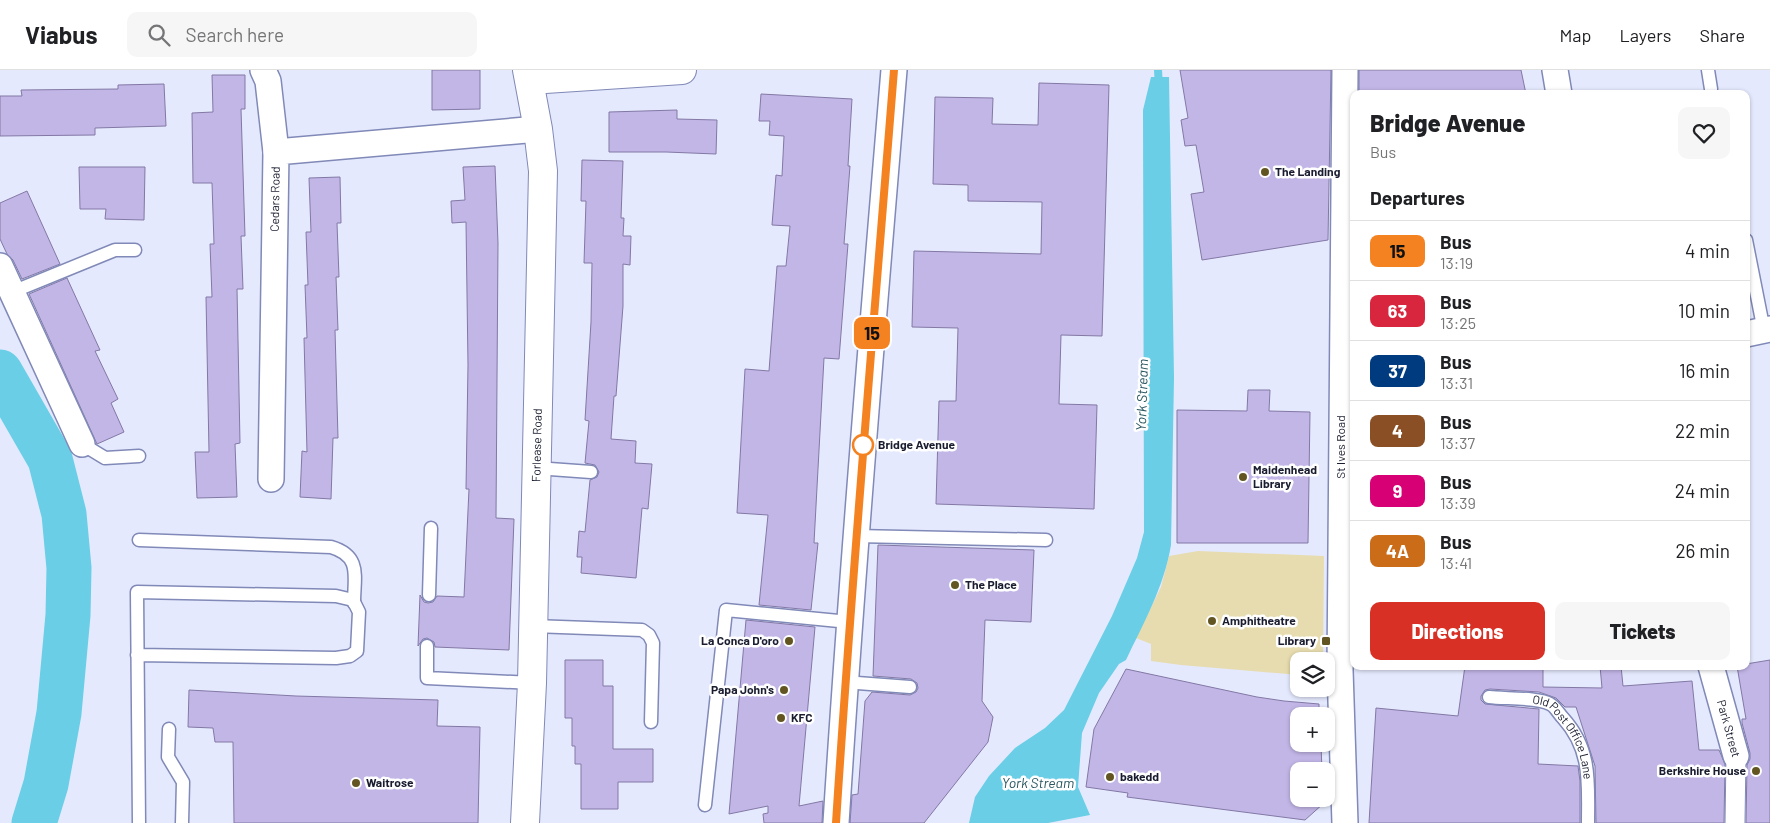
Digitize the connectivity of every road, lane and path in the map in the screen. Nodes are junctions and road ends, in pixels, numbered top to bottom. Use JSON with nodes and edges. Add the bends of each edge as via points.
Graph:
{"nodes":[{"id":1,"x":263,"y":70,"type":"edge"},
{"id":2,"x":682,"y":70,"type":"edge"},
{"id":3,"x":894,"y":70,"type":"edge"},
{"id":4,"x":1345,"y":70,"type":"edge"},
{"id":5,"x":1555,"y":70,"type":"edge"},
{"id":6,"x":1708,"y":70,"type":"edge"},
{"id":7,"x":529,"y":75,"type":"edge"},
{"id":8,"x":1711,"y":88,"type":"dead end"},
{"id":9,"x":1558,"y":90,"type":"edge"},
{"id":10,"x":538,"y":129,"type":"junction"},
{"id":11,"x":276,"y":152,"type":"junction"},
{"id":12,"x":135,"y":250,"type":"dead end"},
{"id":13,"x":0,"y":266,"type":"edge"},
{"id":14,"x":1750,"y":266,"type":"edge"},
{"id":15,"x":12,"y":292,"type":"junction"},
{"id":16,"x":1760,"y":331,"type":"edge"},
{"id":17,"x":82,"y":444,"type":"joint"},
{"id":18,"x":139,"y":456,"type":"dead end"},
{"id":19,"x":536,"y":468,"type":"junction"},
{"id":20,"x":591,"y":472,"type":"dead end"},
{"id":21,"x":271,"y":479,"type":"dead end"},
{"id":22,"x":431,"y":528,"type":"dead end"},
{"id":23,"x":856,"y":536,"type":"junction"},
{"id":24,"x":139,"y":540,"type":"dead end"},
{"id":25,"x":1046,"y":540,"type":"dead end"},
{"id":26,"x":429,"y":595,"type":"dead end"},
{"id":27,"x":354,"y":603,"type":"junction"},
{"id":28,"x":849,"y":622,"type":"junction"},
{"id":29,"x":533,"y":626,"type":"junction"},
{"id":30,"x":427,"y":646,"type":"dead end"},
{"id":31,"x":137,"y":655,"type":"junction"},
{"id":32,"x":1711,"y":670,"type":"edge"},
{"id":33,"x":532,"y":682,"type":"junction"},
{"id":34,"x":844,"y":682,"type":"junction"},
{"id":35,"x":910,"y":686,"type":"dead end"},
{"id":36,"x":1489,"y":697,"type":"dead end"},
{"id":37,"x":651,"y":722,"type":"dead end"},
{"id":38,"x":168,"y":729,"type":"dead end"},
{"id":39,"x":1736,"y":756,"type":"joint"},
{"id":40,"x":705,"y":805,"type":"dead end"},
{"id":41,"x":139,"y":823,"type":"edge"},
{"id":42,"x":182,"y":823,"type":"edge"},
{"id":43,"x":525,"y":823,"type":"edge"},
{"id":44,"x":836,"y":823,"type":"edge"},
{"id":45,"x":1345,"y":823,"type":"edge"},
{"id":46,"x":1588,"y":823,"type":"edge"},
{"id":47,"x":1735,"y":823,"type":"edge"}],
"edges":[{"from":1,"to":11,"type":"street","via":[[268,81]]},
{"from":2,"to":7,"type":"street"},
{"from":3,"to":23,"type":"street"},
{"from":4,"to":45,"type":"street","name":"St Ives Road","via":[[1340,670]]},
{"from":5,"to":9,"type":"street"},
{"from":6,"to":8,"type":"lane"},
{"from":7,"to":10,"type":"street","name":"Forlease Road"},
{"from":10,"to":11,"type":"street","name":"Cedars Road"},
{"from":10,"to":19,"type":"street","name":"Forlease Road","via":[[543,171]]},
{"from":11,"to":21,"type":"street","name":"Cedars Road"},
{"from":12,"to":15,"type":"lane","via":[[115,250]]},
{"from":13,"to":15,"type":"street"},
{"from":14,"to":16,"type":"lane"},
{"from":15,"to":17,"type":"street"},
{"from":17,"to":18,"type":"lane","via":[[106,458]]},
{"from":19,"to":20,"type":"lane"},
{"from":19,"to":29,"type":"street","name":"Forlease Road"},
{"from":22,"to":26,"type":"lane"},
{"from":23,"to":25,"type":"lane"},
{"from":23,"to":28,"type":"street"},
{"from":24,"to":27,"type":"lane","via":[[331,546],[342,550],[354,564]]},
{"from":27,"to":31,"type":"lane","via":[[359,612],[357,651],[350,656]]},
{"from":27,"to":31,"type":"lane","via":[[336,596],[137,592]]},
{"from":28,"to":34,"type":"street"},
{"from":28,"to":40,"type":"lane","via":[[726,610]]},
{"from":29,"to":33,"type":"street","name":"Forlease Road"},
{"from":29,"to":37,"type":"lane","via":[[642,630],[649,635],[653,643]]},
{"from":30,"to":33,"type":"lane","via":[[427,678]]},
{"from":31,"to":41,"type":"lane"},
{"from":32,"to":39,"type":"street","name":"Park Street"},
{"from":33,"to":43,"type":"street","name":"Forlease Road"},
{"from":34,"to":35,"type":"lane"},
{"from":34,"to":44,"type":"street"},
{"from":36,"to":46,"type":"lane","name":"Old Post Office Lane","via":[[1550,704],[1570,726],[1583,748],[1588,772]]},
{"from":38,"to":42,"type":"lane","via":[[168,757],[183,782]]},
{"from":39,"to":47,"type":"street","name":"Park Street"}]}
